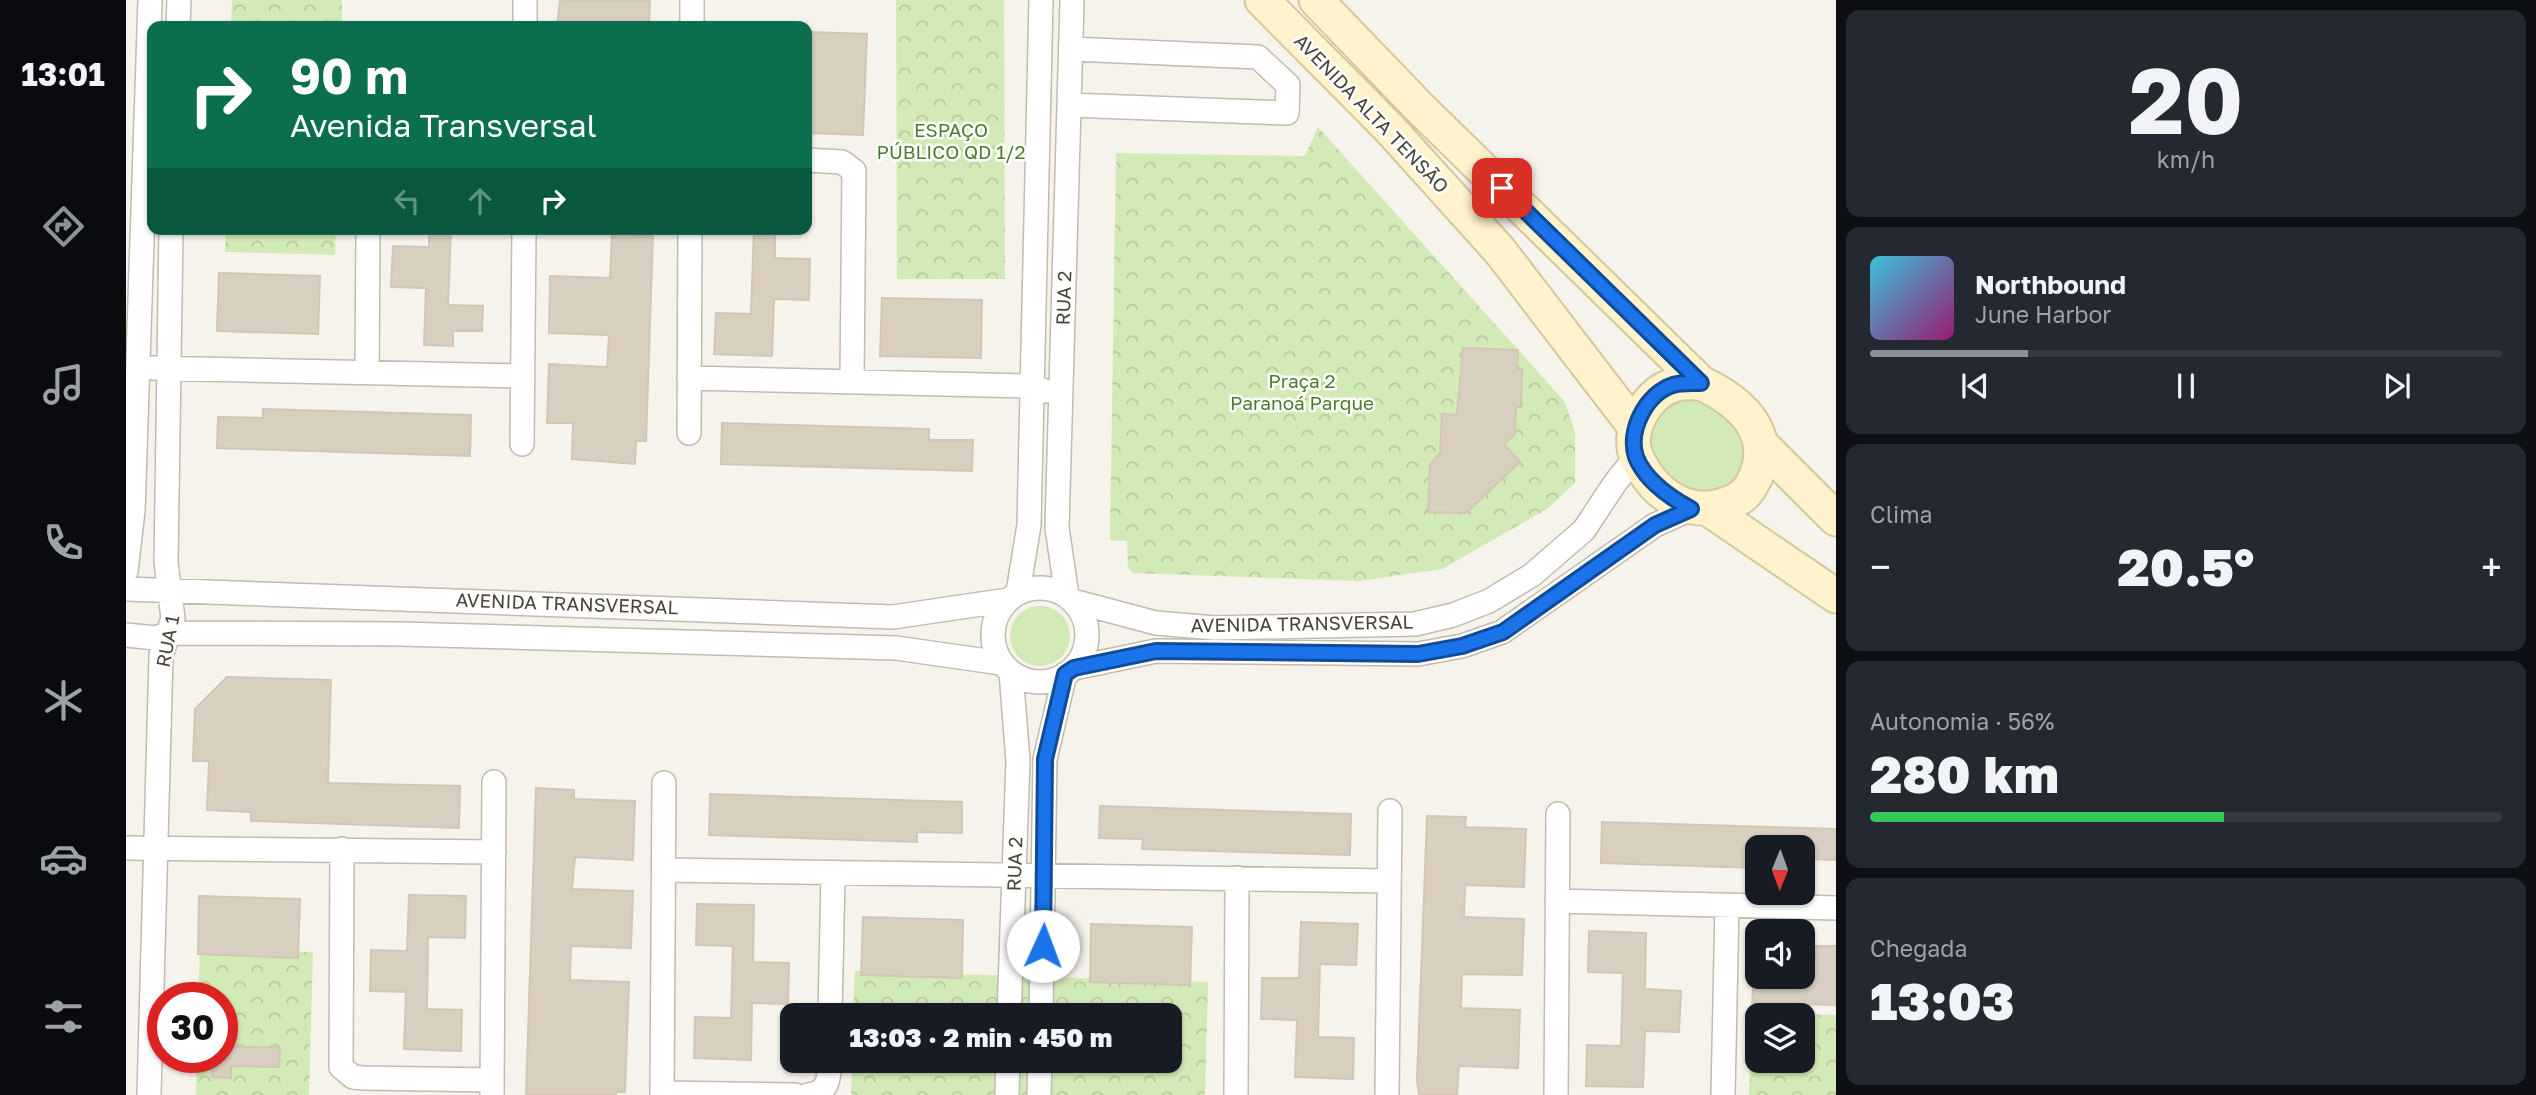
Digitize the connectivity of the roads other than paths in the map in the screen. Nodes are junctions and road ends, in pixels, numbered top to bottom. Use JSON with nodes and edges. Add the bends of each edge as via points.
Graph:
{"nodes":[{"id":1,"x":150,"y":0,"type":"edge"},
{"id":2,"x":179,"y":0,"type":"edge"},
{"id":3,"x":525,"y":0,"type":"edge"},
{"id":4,"x":692,"y":0,"type":"edge"},
{"id":5,"x":1041,"y":0,"type":"edge"},
{"id":6,"x":1072,"y":0,"type":"edge"},
{"id":7,"x":1262,"y":0,"type":"edge"},
{"id":8,"x":1316,"y":0,"type":"edge"},
{"id":9,"x":149,"y":21,"type":"edge"},
{"id":10,"x":178,"y":21,"type":"edge"},
{"id":11,"x":525,"y":21,"type":"edge"},
{"id":12,"x":692,"y":21,"type":"edge"},
{"id":13,"x":1071,"y":49,"type":"junction"},
{"id":14,"x":147,"y":79,"type":"edge"},
{"id":15,"x":1069,"y":105,"type":"junction"},
{"id":16,"x":812,"y":160,"type":"edge"},
{"id":17,"x":171,"y":235,"type":"edge"},
{"id":18,"x":368,"y":235,"type":"edge"},
{"id":19,"x":524,"y":235,"type":"edge"},
{"id":20,"x":690,"y":235,"type":"edge"},
{"id":21,"x":136,"y":368,"type":"junction"},
{"id":22,"x":168,"y":368,"type":"junction"},
{"id":23,"x":367,"y":372,"type":"junction"},
{"id":24,"x":523,"y":376,"type":"junction"},
{"id":25,"x":689,"y":378,"type":"junction"},
{"id":26,"x":852,"y":381,"type":"junction"},
{"id":27,"x":1701,"y":383,"type":"junction"},
{"id":28,"x":1031,"y":386,"type":"junction"},
{"id":29,"x":1061,"y":396,"type":"junction"},
{"id":30,"x":689,"y":433,"type":"dead end"},
{"id":31,"x":1636,"y":442,"type":"junction"},
{"id":32,"x":522,"y":444,"type":"dead end"},
{"id":33,"x":1760,"y":444,"type":"junction"},
{"id":34,"x":1701,"y":510,"type":"junction"},
{"id":35,"x":1836,"y":519,"type":"edge"},
{"id":36,"x":126,"y":571,"type":"edge"},
{"id":37,"x":126,"y":589,"type":"edge"},
{"id":38,"x":171,"y":589,"type":"junction"},
{"id":39,"x":1013,"y":596,"type":"junction"},
{"id":40,"x":1836,"y":596,"type":"edge"},
{"id":41,"x":1070,"y":599,"type":"junction"},
{"id":42,"x":171,"y":634,"type":"junction"},
{"id":43,"x":126,"y":635,"type":"edge"},
{"id":44,"x":1006,"y":667,"type":"junction"},
{"id":45,"x":1070,"y":671,"type":"junction"},
{"id":46,"x":494,"y":782,"type":"dead end"},
{"id":47,"x":664,"y":783,"type":"dead end"},
{"id":48,"x":1390,"y":811,"type":"dead end"},
{"id":49,"x":1558,"y":814,"type":"dead end"},
{"id":50,"x":126,"y":848,"type":"edge"},
{"id":51,"x":155,"y":849,"type":"junction"},
{"id":52,"x":342,"y":849,"type":"junction"},
{"id":53,"x":494,"y":852,"type":"junction"},
{"id":54,"x":664,"y":870,"type":"junction"},
{"id":55,"x":833,"y":875,"type":"junction"},
{"id":56,"x":1013,"y":876,"type":"junction"},
{"id":57,"x":1045,"y":876,"type":"junction"},
{"id":58,"x":1237,"y":878,"type":"junction"},
{"id":59,"x":1389,"y":881,"type":"junction"},
{"id":60,"x":1558,"y":901,"type":"junction"},
{"id":61,"x":1727,"y":906,"type":"junction"},
{"id":62,"x":1836,"y":908,"type":"edge"},
{"id":63,"x":830,"y":1003,"type":"edge"},
{"id":64,"x":1009,"y":1003,"type":"edge"},
{"id":65,"x":1041,"y":1003,"type":"edge"},
{"id":66,"x":829,"y":1073,"type":"edge"},
{"id":67,"x":1008,"y":1073,"type":"edge"},
{"id":68,"x":1040,"y":1073,"type":"edge"},
{"id":69,"x":492,"y":1087,"type":"edge"},
{"id":70,"x":662,"y":1094,"type":"edge"},
{"id":71,"x":149,"y":1095,"type":"edge"},
{"id":72,"x":795,"y":1095,"type":"edge"},
{"id":73,"x":808,"y":1095,"type":"edge"},
{"id":74,"x":1007,"y":1095,"type":"edge"},
{"id":75,"x":1039,"y":1095,"type":"edge"},
{"id":76,"x":1236,"y":1095,"type":"edge"},
{"id":77,"x":1387,"y":1095,"type":"edge"},
{"id":78,"x":1556,"y":1095,"type":"edge"},
{"id":79,"x":1723,"y":1095,"type":"edge"}],
"edges":[{"from":1,"to":9,"type":"street"},
{"from":2,"to":10,"type":"street"},
{"from":3,"to":11,"type":"street"},
{"from":4,"to":12,"type":"street"},
{"from":5,"to":28,"type":"street","name":"RUA 2"},
{"from":6,"to":13,"type":"street","name":"RUA 2"},
{"from":7,"to":31,"type":"street","name":"AVENIDA ALTA TENSÃO","via":[[1390,129],[1500,251]]},
{"from":8,"to":27,"type":"street","name":"AVENIDA ALTA TENSÃO"},
{"from":13,"to":15,"type":"street","name":"RUA 2"},
{"from":13,"to":15,"type":"street","via":[[1258,57],[1288,85],[1287,113]]},
{"from":14,"to":21,"type":"street"},
{"from":15,"to":29,"type":"street","name":"RUA 2"},
{"from":16,"to":26,"type":"street","via":[[842,162],[854,172]]},
{"from":17,"to":22,"type":"street","name":"RUA 1"},
{"from":18,"to":23,"type":"street"},
{"from":19,"to":24,"type":"street"},
{"from":20,"to":25,"type":"street"},
{"from":21,"to":22,"type":"street"},
{"from":21,"to":36,"type":"street","via":[[133,511]]},
{"from":22,"to":23,"type":"street"},
{"from":22,"to":38,"type":"street","name":"RUA 1","via":[[166,562]]},
{"from":23,"to":24,"type":"street"},
{"from":24,"to":32,"type":"street"},
{"from":25,"to":26,"type":"street"},
{"from":25,"to":30,"type":"street"},
{"from":26,"to":28,"type":"street"},
{"from":27,"to":31,"type":"street","via":[[1675,384],[1649,400]]},
{"from":27,"to":33,"type":"street","via":[[1728,396],[1756,428]]},
{"from":28,"to":29,"type":"street"},
{"from":28,"to":39,"type":"street","name":"RUA 2","via":[[1029,524]]},
{"from":29,"to":41,"type":"street","name":"RUA 2","via":[[1058,528]]},
{"from":31,"to":34,"type":"street","via":[[1658,486]]},
{"from":31,"to":41,"type":"street","name":"AVENIDA TRANSVERSAL","via":[[1584,530],[1532,575],[1489,601],[1453,615],[1415,624],[1216,628],[1156,623]]},
{"from":33,"to":34,"type":"street","via":[[1762,460],[1750,489],[1739,499]]},
{"from":33,"to":35,"type":"street"},
{"from":34,"to":40,"type":"street"},
{"from":34,"to":45,"type":"street","name":"AVENIDA TRANSVERSAL","via":[[1655,525],[1503,632],[1462,646],[1418,654],[1156,651]]},
{"from":37,"to":38,"type":"street","name":"AVENIDA TRANSVERSAL"},
{"from":38,"to":39,"type":"street","name":"AVENIDA TRANSVERSAL","via":[[893,617]]},
{"from":38,"to":42,"type":"street","name":"RUA 1"},
{"from":39,"to":41,"type":"street","name":"AVENIDA TRANSVERSAL","via":[[1044,587]]},
{"from":39,"to":44,"type":"street","via":[[993,623],[995,650]]},
{"from":41,"to":45,"type":"street","via":[[1082,613],[1087,642]]},
{"from":42,"to":43,"type":"street","name":"AVENIDA TRANSVERSAL","via":[[155,638]]},
{"from":42,"to":44,"type":"street","name":"AVENIDA TRANSVERSAL","via":[[401,634],[896,648]]},
{"from":42,"to":51,"type":"street","name":"RUA 1","via":[[161,656]]},
{"from":44,"to":45,"type":"street","name":"AVENIDA TRANSVERSAL","via":[[1038,682]]},
{"from":44,"to":56,"type":"street","name":"RUA 2","via":[[1018,761]]},
{"from":45,"to":57,"type":"street","name":"RUA 2","via":[[1045,759]]},
{"from":46,"to":53,"type":"street"},
{"from":47,"to":54,"type":"street"},
{"from":48,"to":59,"type":"street"},
{"from":49,"to":60,"type":"street"},
{"from":50,"to":51,"type":"street"},
{"from":51,"to":52,"type":"street"},
{"from":51,"to":71,"type":"street","name":"RUA 1"},
{"from":52,"to":53,"type":"street"},
{"from":52,"to":69,"type":"street","via":[[341,1067],[353,1077]]},
{"from":53,"to":69,"type":"street"},
{"from":54,"to":55,"type":"street"},
{"from":54,"to":70,"type":"street"},
{"from":55,"to":56,"type":"street"},
{"from":55,"to":63,"type":"street"},
{"from":56,"to":57,"type":"street"},
{"from":56,"to":64,"type":"street","name":"RUA 2"},
{"from":57,"to":58,"type":"street"},
{"from":57,"to":65,"type":"street","name":"RUA 2"},
{"from":58,"to":59,"type":"street"},
{"from":58,"to":76,"type":"street"},
{"from":59,"to":77,"type":"street"},
{"from":60,"to":61,"type":"street"},
{"from":60,"to":78,"type":"street"},
{"from":61,"to":62,"type":"street"},
{"from":61,"to":79,"type":"street"},
{"from":66,"to":73,"type":"street","via":[[823,1091]]},
{"from":67,"to":74,"type":"street"},
{"from":68,"to":75,"type":"street"},
{"from":70,"to":72,"type":"street"}]}
